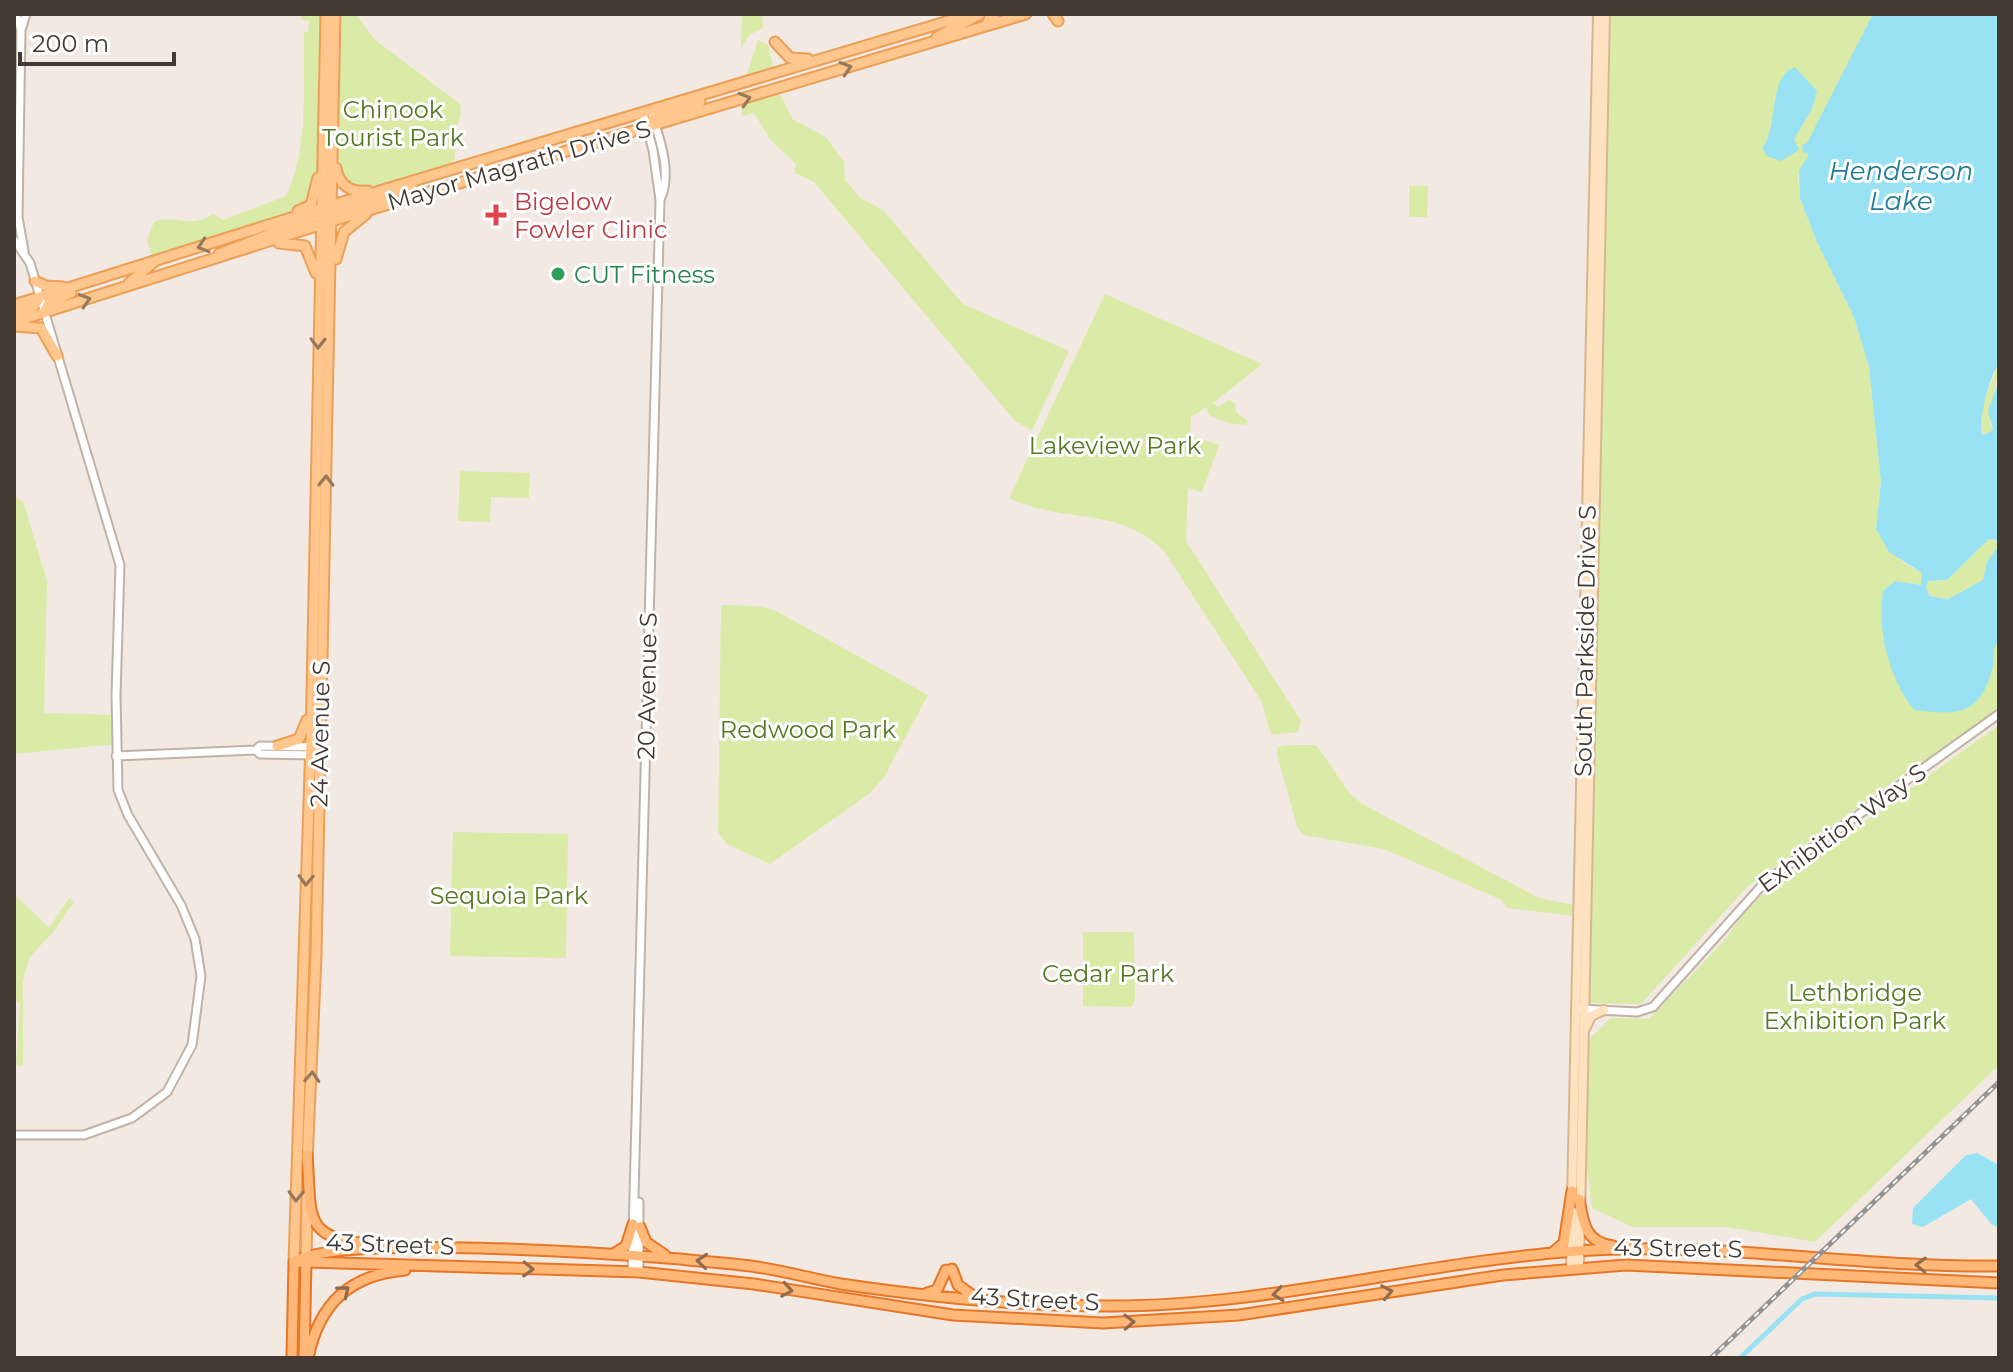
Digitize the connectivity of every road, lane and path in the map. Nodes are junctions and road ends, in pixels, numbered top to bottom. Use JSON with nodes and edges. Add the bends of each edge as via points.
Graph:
{"nodes":[{"id":1,"x":16,"y":14,"type":"edge"},
{"id":2,"x":26,"y":14,"type":"edge"},
{"id":3,"x":326,"y":14,"type":"edge"},
{"id":4,"x":335,"y":14,"type":"edge"},
{"id":5,"x":972,"y":14,"type":"edge"},
{"id":6,"x":981,"y":14,"type":"edge"},
{"id":7,"x":995,"y":14,"type":"edge"},
{"id":8,"x":1026,"y":14,"type":"edge"},
{"id":9,"x":1053,"y":14,"type":"edge"},
{"id":10,"x":1060,"y":14,"type":"edge"},
{"id":11,"x":1598,"y":14,"type":"edge"},
{"id":12,"x":1605,"y":14,"type":"edge"},
{"id":13,"x":987,"y":25,"type":"junction"},
{"id":14,"x":21,"y":30,"type":"junction"},
{"id":15,"x":775,"y":42,"type":"dead end"},
{"id":16,"x":932,"y":42,"type":"junction"},
{"id":17,"x":823,"y":59,"type":"junction"},
{"id":18,"x":323,"y":119,"type":"junction"},
{"id":19,"x":650,"y":119,"type":"junction"},
{"id":20,"x":333,"y":145,"type":"junction"},
{"id":21,"x":429,"y":177,"type":"junction"},
{"id":22,"x":417,"y":180,"type":"junction"},
{"id":23,"x":418,"y":195,"type":"junction"},
{"id":24,"x":326,"y":215,"type":"junction"},
{"id":25,"x":252,"y":230,"type":"junction"},
{"id":26,"x":17,"y":235,"type":"edge"},
{"id":27,"x":255,"y":246,"type":"junction"},
{"id":28,"x":154,"y":262,"type":"junction"},
{"id":29,"x":207,"y":262,"type":"junction"},
{"id":30,"x":111,"y":276,"type":"junction"},
{"id":31,"x":35,"y":281,"type":"junction"},
{"id":32,"x":86,"y":283,"type":"junction"},
{"id":33,"x":320,"y":284,"type":"junction"},
{"id":34,"x":116,"y":291,"type":"junction"},
{"id":35,"x":40,"y":297,"type":"junction"},
{"id":36,"x":14,"y":305,"type":"edge"},
{"id":37,"x":44,"y":313,"type":"junction"},
{"id":38,"x":14,"y":315,"type":"edge"},
{"id":39,"x":14,"y":324,"type":"edge"},
{"id":40,"x":329,"y":350,"type":"junction"},
{"id":41,"x":57,"y":356,"type":"junction"},
{"id":42,"x":312,"y":701,"type":"junction"},
{"id":43,"x":1999,"y":714,"type":"edge"},
{"id":44,"x":277,"y":746,"type":"junction"},
{"id":45,"x":256,"y":750,"type":"junction"},
{"id":46,"x":315,"y":751,"type":"junction"},
{"id":47,"x":116,"y":756,"type":"junction"},
{"id":48,"x":1580,"y":1009,"type":"junction"},
{"id":49,"x":1604,"y":1010,"type":"junction"},
{"id":50,"x":1583,"y":1035,"type":"junction"},
{"id":51,"x":14,"y":1135,"type":"edge"},
{"id":52,"x":307,"y":1155,"type":"junction"},
{"id":53,"x":1576,"y":1195,"type":"junction"},
{"id":54,"x":637,"y":1226,"type":"junction"},
{"id":55,"x":406,"y":1247,"type":"junction"},
{"id":56,"x":462,"y":1249,"type":"junction"},
{"id":57,"x":1636,"y":1250,"type":"junction"},
{"id":58,"x":1576,"y":1252,"type":"junction"},
{"id":59,"x":613,"y":1254,"type":"junction"},
{"id":60,"x":1549,"y":1254,"type":"junction"},
{"id":61,"x":636,"y":1255,"type":"junction"},
{"id":62,"x":671,"y":1258,"type":"junction"},
{"id":63,"x":306,"y":1259,"type":"junction"},
{"id":64,"x":294,"y":1262,"type":"junction"},
{"id":65,"x":455,"y":1266,"type":"junction"},
{"id":66,"x":1999,"y":1266,"type":"edge"},
{"id":67,"x":1575,"y":1268,"type":"junction"},
{"id":68,"x":635,"y":1272,"type":"junction"},
{"id":69,"x":1999,"y":1283,"type":"edge"},
{"id":70,"x":917,"y":1295,"type":"junction"},
{"id":71,"x":990,"y":1302,"type":"junction"},
{"id":72,"x":292,"y":1358,"type":"edge"},
{"id":73,"x":306,"y":1358,"type":"edge"}],
"edges":[{"from":1,"to":2,"type":"street"},
{"from":1,"to":14,"type":"street"},
{"from":2,"to":14,"type":"street"},
{"from":3,"to":18,"type":"main road"},
{"from":4,"to":20,"type":"main road"},
{"from":5,"to":17,"type":"main road","name":"Mayor Magrath Drive S"},
{"from":6,"to":13,"type":"street"},
{"from":6,"to":16,"type":"main road"},
{"from":7,"to":13,"type":"main road"},
{"from":8,"to":13,"type":"main road","name":"Mayor Magrath Drive S"},
{"from":9,"to":10,"type":"main road","via":[[1058,21]]},
{"from":11,"to":48,"type":"main road","name":"South Parkside Drive S"},
{"from":12,"to":48,"type":"main road","name":"South Parkside Drive S"},
{"from":13,"to":16,"type":"main road","name":"Mayor Magrath Drive S"},
{"from":14,"to":26,"type":"street"},
{"from":15,"to":17,"type":"main road","via":[[790,58]]},
{"from":19,"to":16,"type":"main road","name":"Mayor Magrath Drive S","one_way":true},
{"from":17,"to":19,"type":"main road","name":"Mayor Magrath Drive S"},
{"from":18,"to":24,"type":"main road"},
{"from":18,"to":25,"type":"main road","via":[[311,205]]},
{"from":19,"to":21,"type":"main road","name":"Mayor Magrath Drive S"},
{"from":19,"to":23,"type":"main road","name":"Mayor Magrath Drive S"},
{"from":19,"to":54,"type":"street","name":"20 Avenue S","via":[[660,200]]},
{"from":20,"to":22,"type":"main road","via":[[338,178],[354,191]]},
{"from":20,"to":24,"type":"main road"},
{"from":21,"to":22,"type":"main road","name":"Mayor Magrath Drive S"},
{"from":21,"to":24,"type":"main road","via":[[399,194]]},
{"from":22,"to":24,"type":"main road","name":"Mayor Magrath Drive S"},
{"from":23,"to":24,"type":"main road","name":"Mayor Magrath Drive S"},
{"from":23,"to":40,"type":"main road","via":[[368,214],[344,232],[337,253]]},
{"from":24,"to":25,"type":"main road","name":"Mayor Magrath Drive S"},
{"from":24,"to":27,"type":"main road","name":"Mayor Magrath Drive S"},
{"from":24,"to":29,"type":"main road","via":[[229,247]]},
{"from":24,"to":33,"type":"main road","name":"24 Avenue S"},
{"from":24,"to":40,"type":"main road","name":"24 Avenue S"},
{"from":25,"to":28,"type":"main road","name":"Mayor Magrath Drive S","one_way":true},
{"from":26,"to":31,"type":"street"},
{"from":27,"to":29,"type":"main road","name":"Mayor Magrath Drive S"},
{"from":27,"to":33,"type":"main road","via":[[305,246]]},
{"from":28,"to":30,"type":"main road","name":"Mayor Magrath Drive S"},
{"from":28,"to":34,"type":"main road"},
{"from":29,"to":34,"type":"main road","name":"Mayor Magrath Drive S"},
{"from":30,"to":32,"type":"main road","name":"Mayor Magrath Drive S"},
{"from":30,"to":37,"type":"main road","via":[[49,303]]},
{"from":31,"to":32,"type":"main road","via":[[53,287]]},
{"from":31,"to":35,"type":"street"},
{"from":32,"to":35,"type":"main road","name":"Mayor Magrath Drive S"},
{"from":33,"to":42,"type":"main road","name":"24 Avenue S","one_way":true},
{"from":37,"to":34,"type":"main road","name":"Mayor Magrath Drive S","one_way":true},
{"from":35,"to":36,"type":"main road","name":"Mayor Magrath Drive S"},
{"from":35,"to":37,"type":"street"},
{"from":35,"to":38,"type":"main road"},
{"from":37,"to":39,"type":"main road","name":"Mayor Magrath Drive S"},
{"from":37,"to":41,"type":"street"},
{"from":39,"to":41,"type":"main road","via":[[39,327]]},
{"from":46,"to":40,"type":"main road","name":"24 Avenue S","one_way":true},
{"from":41,"to":47,"type":"street","via":[[120,565]]},
{"from":42,"to":44,"type":"main road","via":[[299,739]]},
{"from":42,"to":46,"type":"main road","name":"24 Avenue S"},
{"from":43,"to":49,"type":"street","name":"Exhibition Way S","via":[[1766,881],[1653,1007],[1637,1012]]},
{"from":44,"to":45,"type":"street"},
{"from":44,"to":46,"type":"street"},
{"from":45,"to":46,"type":"street"},
{"from":45,"to":47,"type":"street"},
{"from":52,"to":46,"type":"main road","name":"24 Avenue S","one_way":true},
{"from":46,"to":64,"type":"main road","name":"24 Avenue S","one_way":true},
{"from":47,"to":51,"type":"street","via":[[118,790],[128,815],[195,939],[201,976],[192,1045],[167,1092],[132,1118],[84,1135]]},
{"from":48,"to":49,"type":"street","name":"Exhibition Way S"},
{"from":48,"to":50,"type":"main road","name":"South Parkside Drive S"},
{"from":48,"to":53,"type":"main road","name":"South Parkside Drive S"},
{"from":49,"to":50,"type":"main road","via":[[1589,1018]]},
{"from":50,"to":53,"type":"main road","name":"South Parkside Drive S"},
{"from":52,"to":55,"type":"highway","via":[[313,1219],[323,1233],[344,1242]]},
{"from":52,"to":63,"type":"main road","name":"24 Avenue S"},
{"from":53,"to":57,"type":"highway","via":[[1584,1228],[1592,1238]]},
{"from":53,"to":58,"type":"main road","name":"South Parkside Drive S"},
{"from":53,"to":60,"type":"highway","via":[[1564,1243]]},
{"from":54,"to":59,"type":"highway","via":[[626,1246]]},
{"from":54,"to":61,"type":"street","name":"20 Avenue S"},
{"from":54,"to":62,"type":"highway","via":[[646,1242]]},
{"from":55,"to":56,"type":"highway","name":"43 Street S"},
{"from":55,"to":63,"type":"highway","name":"43 Street S"},
{"from":56,"to":59,"type":"highway","name":"43 Street S"},
{"from":56,"to":65,"type":"highway"},
{"from":57,"to":58,"type":"highway","name":"43 Street S"},
{"from":66,"to":57,"type":"highway","name":"43 Street S","one_way":true},
{"from":58,"to":60,"type":"highway","name":"43 Street S"},
{"from":58,"to":67,"type":"main road","name":"South Parkside Drive S"},
{"from":59,"to":61,"type":"highway","name":"43 Street S"},
{"from":60,"to":71,"type":"highway","name":"43 Street S","one_way":true,"via":[[1240,1298],[1132,1306]]},
{"from":61,"to":62,"type":"highway","name":"43 Street S"},
{"from":61,"to":68,"type":"street","name":"20 Avenue S"},
{"from":70,"to":62,"type":"highway","name":"43 Street S","one_way":true,"via":[[756,1266]]},
{"from":63,"to":64,"type":"highway","name":"43 Street S"},
{"from":63,"to":65,"type":"highway","name":"43 Street S"},
{"from":63,"to":73,"type":"highway"},
{"from":64,"to":72,"type":"highway"},
{"from":65,"to":68,"type":"highway","name":"43 Street S","one_way":true},
{"from":73,"to":65,"type":"highway","one_way":true,"via":[[322,1316],[345,1288],[380,1273]]},
{"from":68,"to":67,"type":"highway","name":"43 Street S","one_way":true,"via":[[965,1316],[1103,1323],[1239,1315]]},
{"from":67,"to":69,"type":"highway","name":"43 Street S","via":[[1691,1266]]},
{"from":70,"to":71,"type":"highway","name":"43 Street S"},
{"from":70,"to":71,"type":"highway","via":[[937,1290],[949,1270],[962,1289]]}]}
